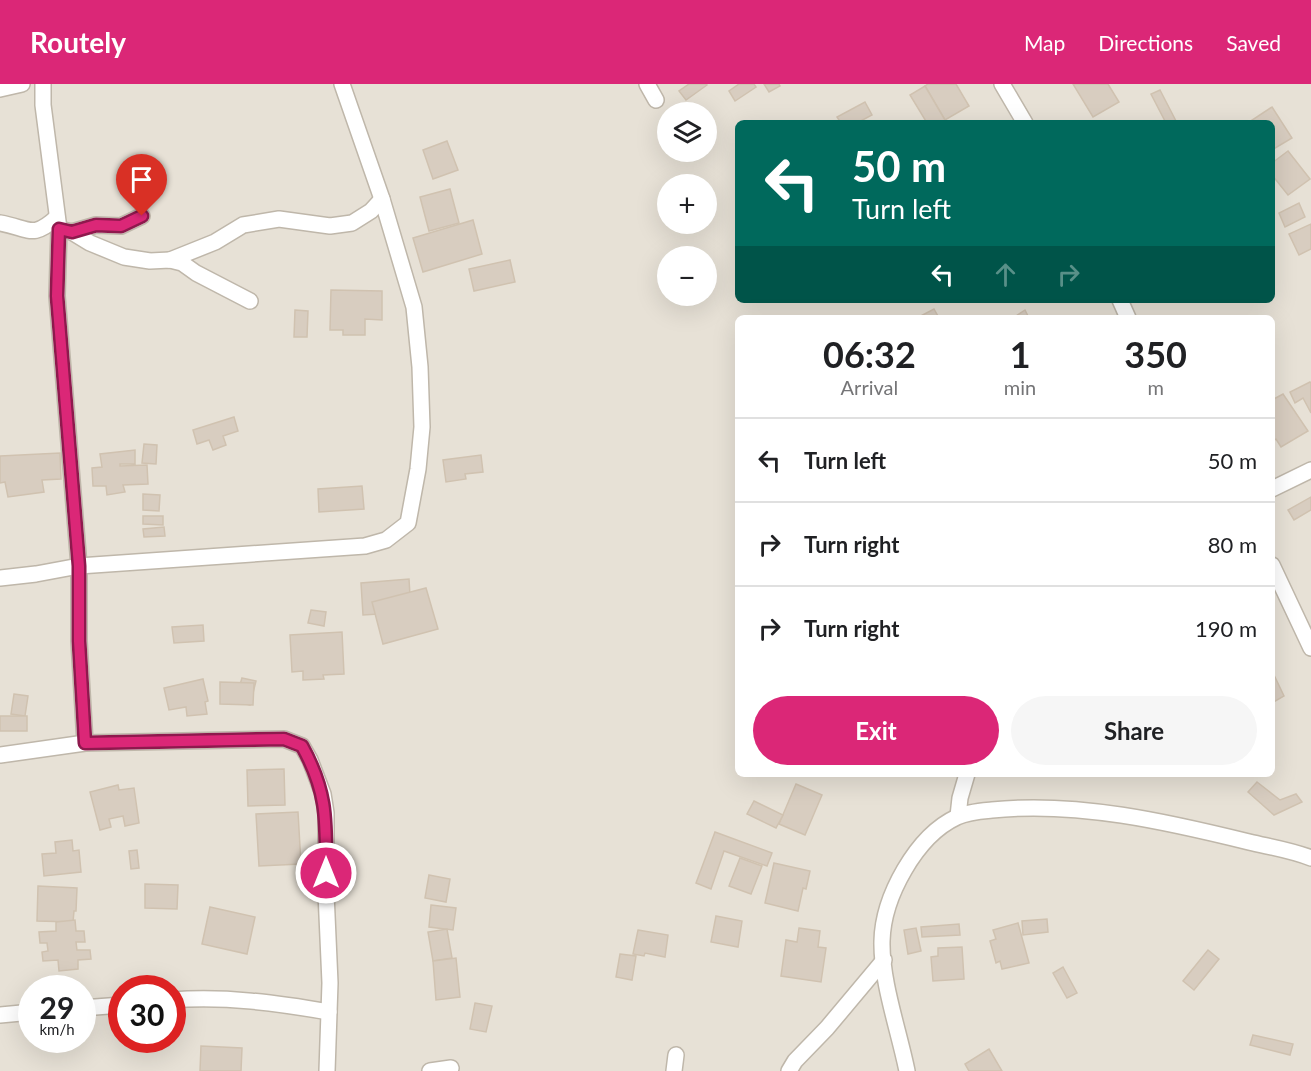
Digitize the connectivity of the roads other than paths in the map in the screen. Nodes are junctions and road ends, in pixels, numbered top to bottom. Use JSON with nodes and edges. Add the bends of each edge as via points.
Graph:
{"nodes":[{"id":1,"x":22,"y":84,"type":"edge"},
{"id":2,"x":43,"y":84,"type":"edge"},
{"id":3,"x":342,"y":84,"type":"edge"},
{"id":4,"x":647,"y":84,"type":"edge"},
{"id":5,"x":1002,"y":84,"type":"edge"},
{"id":6,"x":0,"y":89,"type":"edge"},
{"id":7,"x":656,"y":100,"type":"dead end"},
{"id":8,"x":1023,"y":120,"type":"edge"},
{"id":9,"x":382,"y":199,"type":"junction"},
{"id":10,"x":142,"y":216,"type":"dead end"},
{"id":11,"x":0,"y":223,"type":"edge"},
{"id":12,"x":63,"y":226,"type":"junction"},
{"id":13,"x":170,"y":260,"type":"junction"},
{"id":14,"x":249,"y":301,"type":"dead end"},
{"id":15,"x":1311,"y":470,"type":"edge"},
{"id":16,"x":1275,"y":488,"type":"edge"},
{"id":17,"x":79,"y":566,"type":"junction"},
{"id":18,"x":1275,"y":571,"type":"edge"},
{"id":19,"x":0,"y":578,"type":"edge"},
{"id":20,"x":1311,"y":648,"type":"edge"},
{"id":21,"x":85,"y":743,"type":"junction"},
{"id":22,"x":0,"y":755,"type":"edge"},
{"id":23,"x":966,"y":777,"type":"edge"},
{"id":24,"x":958,"y":816,"type":"junction"},
{"id":25,"x":1311,"y":858,"type":"edge"},
{"id":26,"x":884,"y":960,"type":"junction"},
{"id":27,"x":186,"y":999,"type":"edge"},
{"id":28,"x":329,"y":1012,"type":"junction"},
{"id":29,"x":18,"y":1013,"type":"edge"},
{"id":30,"x":0,"y":1015,"type":"edge"},
{"id":31,"x":676,"y":1055,"type":"dead end"},
{"id":32,"x":451,"y":1068,"type":"dead end"},
{"id":33,"x":327,"y":1071,"type":"edge"},
{"id":34,"x":430,"y":1071,"type":"edge"},
{"id":35,"x":674,"y":1071,"type":"edge"},
{"id":36,"x":789,"y":1071,"type":"edge"},
{"id":37,"x":907,"y":1071,"type":"edge"}],
"edges":[{"from":1,"to":6,"type":"street"},
{"from":2,"to":12,"type":"street"},
{"from":3,"to":9,"type":"street"},
{"from":4,"to":7,"type":"street"},
{"from":5,"to":8,"type":"street"},
{"from":9,"to":13,"type":"street","via":[[351,223],[330,226],[279,219],[243,225],[215,242]]},
{"from":9,"to":17,"type":"street","via":[[414,307],[420,367],[422,427],[408,523],[386,540],[365,546]]},
{"from":10,"to":12,"type":"street","via":[[121,226]]},
{"from":11,"to":12,"type":"street","via":[[36,231]]},
{"from":12,"to":13,"type":"street","via":[[124,257]]},
{"from":12,"to":17,"type":"street","via":[[57,296]]},
{"from":13,"to":14,"type":"street"},
{"from":15,"to":16,"type":"street"},
{"from":17,"to":19,"type":"street"},
{"from":17,"to":21,"type":"street"},
{"from":18,"to":20,"type":"street"},
{"from":21,"to":22,"type":"street"},
{"from":21,"to":28,"type":"street","via":[[284,739],[302,746],[323,794],[326,813]]},
{"from":23,"to":24,"type":"street"},
{"from":24,"to":25,"type":"street","via":[[1037,807],[1093,812],[1222,835]]},
{"from":24,"to":26,"type":"street","via":[[932,834],[901,876],[887,912],[882,941]]},
{"from":26,"to":36,"type":"street"},
{"from":26,"to":37,"type":"street"},
{"from":27,"to":28,"type":"street","via":[[254,1000]]},
{"from":28,"to":33,"type":"street"},
{"from":29,"to":30,"type":"street"},
{"from":31,"to":35,"type":"street"},
{"from":32,"to":34,"type":"street"}]}
